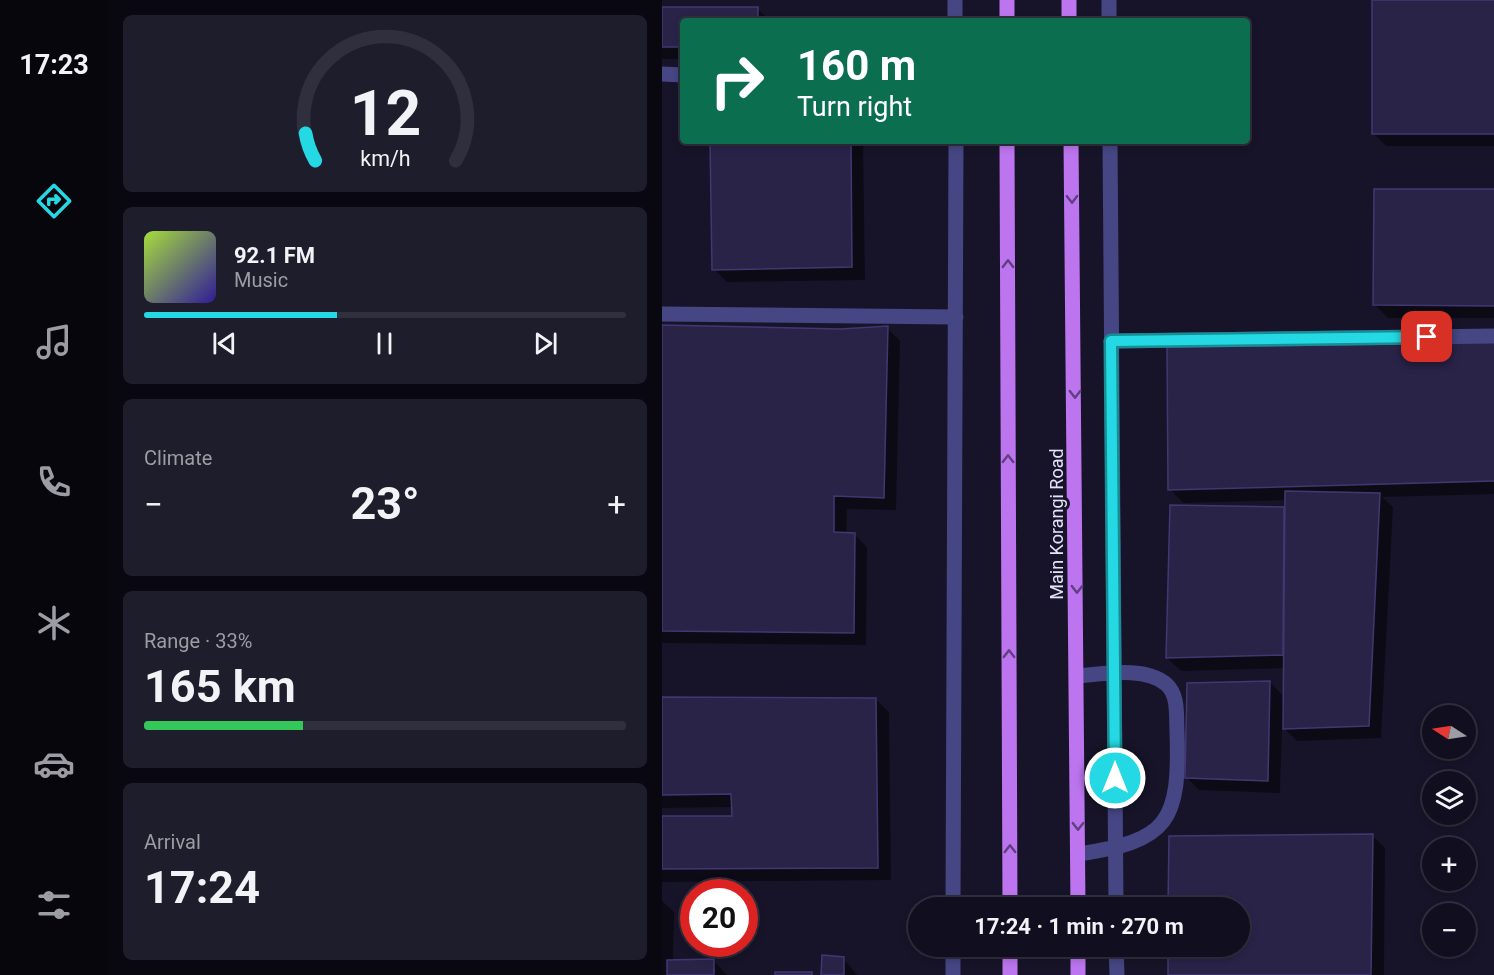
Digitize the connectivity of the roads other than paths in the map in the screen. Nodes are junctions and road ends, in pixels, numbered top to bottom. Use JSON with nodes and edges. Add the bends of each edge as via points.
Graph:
{"nodes":[{"id":1,"x":955,"y":0,"type":"edge"},
{"id":2,"x":1007,"y":0,"type":"edge"},
{"id":3,"x":1069,"y":0,"type":"edge"},
{"id":4,"x":1109,"y":0,"type":"edge"},
{"id":5,"x":955,"y":18,"type":"edge"},
{"id":6,"x":1007,"y":18,"type":"edge"},
{"id":7,"x":1069,"y":18,"type":"edge"},
{"id":8,"x":1109,"y":18,"type":"edge"},
{"id":9,"x":662,"y":74,"type":"edge"},
{"id":10,"x":680,"y":75,"type":"edge"},
{"id":11,"x":956,"y":144,"type":"edge"},
{"id":12,"x":1007,"y":144,"type":"edge"},
{"id":13,"x":1071,"y":144,"type":"edge"},
{"id":14,"x":1110,"y":144,"type":"edge"},
{"id":15,"x":662,"y":314,"type":"edge"},
{"id":16,"x":956,"y":317,"type":"junction"},
{"id":17,"x":1494,"y":336,"type":"edge"},
{"id":18,"x":1111,"y":341,"type":"junction"},
{"id":19,"x":1114,"y":673,"type":"junction"},
{"id":20,"x":1077,"y":676,"type":"junction"},
{"id":21,"x":1115,"y":849,"type":"junction"},
{"id":22,"x":1078,"y":854,"type":"junction"},
{"id":23,"x":953,"y":897,"type":"edge"},
{"id":24,"x":1010,"y":897,"type":"edge"},
{"id":25,"x":1078,"y":897,"type":"edge"},
{"id":26,"x":1116,"y":897,"type":"edge"},
{"id":27,"x":953,"y":957,"type":"edge"},
{"id":28,"x":1010,"y":957,"type":"edge"},
{"id":29,"x":1078,"y":957,"type":"edge"},
{"id":30,"x":1116,"y":957,"type":"edge"},
{"id":31,"x":953,"y":975,"type":"edge"},
{"id":32,"x":1010,"y":975,"type":"edge"},
{"id":33,"x":1078,"y":975,"type":"edge"},
{"id":34,"x":1116,"y":975,"type":"edge"}],
"edges":[{"from":1,"to":5,"type":"lane"},
{"from":2,"to":6,"type":"main road"},
{"from":3,"to":7,"type":"main road"},
{"from":4,"to":8,"type":"lane"},
{"from":9,"to":10,"type":"lane"},
{"from":11,"to":16,"type":"lane"},
{"from":24,"to":12,"type":"main road","one_way":true},
{"from":13,"to":20,"type":"main road","name":"Main Korangi Road","one_way":true},
{"from":14,"to":18,"type":"lane"},
{"from":15,"to":16,"type":"lane"},
{"from":16,"to":23,"type":"lane"},
{"from":17,"to":18,"type":"lane"},
{"from":18,"to":19,"type":"lane"},
{"from":19,"to":20,"type":"lane"},
{"from":19,"to":21,"type":"lane"},
{"from":19,"to":21,"type":"lane","via":[[1142,675],[1169,686],[1175,698],[1178,775],[1174,802],[1162,824],[1148,837]]},
{"from":20,"to":22,"type":"main road","name":"Main Korangi Road","one_way":true},
{"from":21,"to":22,"type":"lane"},
{"from":21,"to":26,"type":"lane"},
{"from":22,"to":25,"type":"main road","name":"Main Korangi Road"},
{"from":27,"to":31,"type":"lane"},
{"from":28,"to":32,"type":"main road"},
{"from":29,"to":33,"type":"main road"},
{"from":30,"to":34,"type":"lane"}]}
